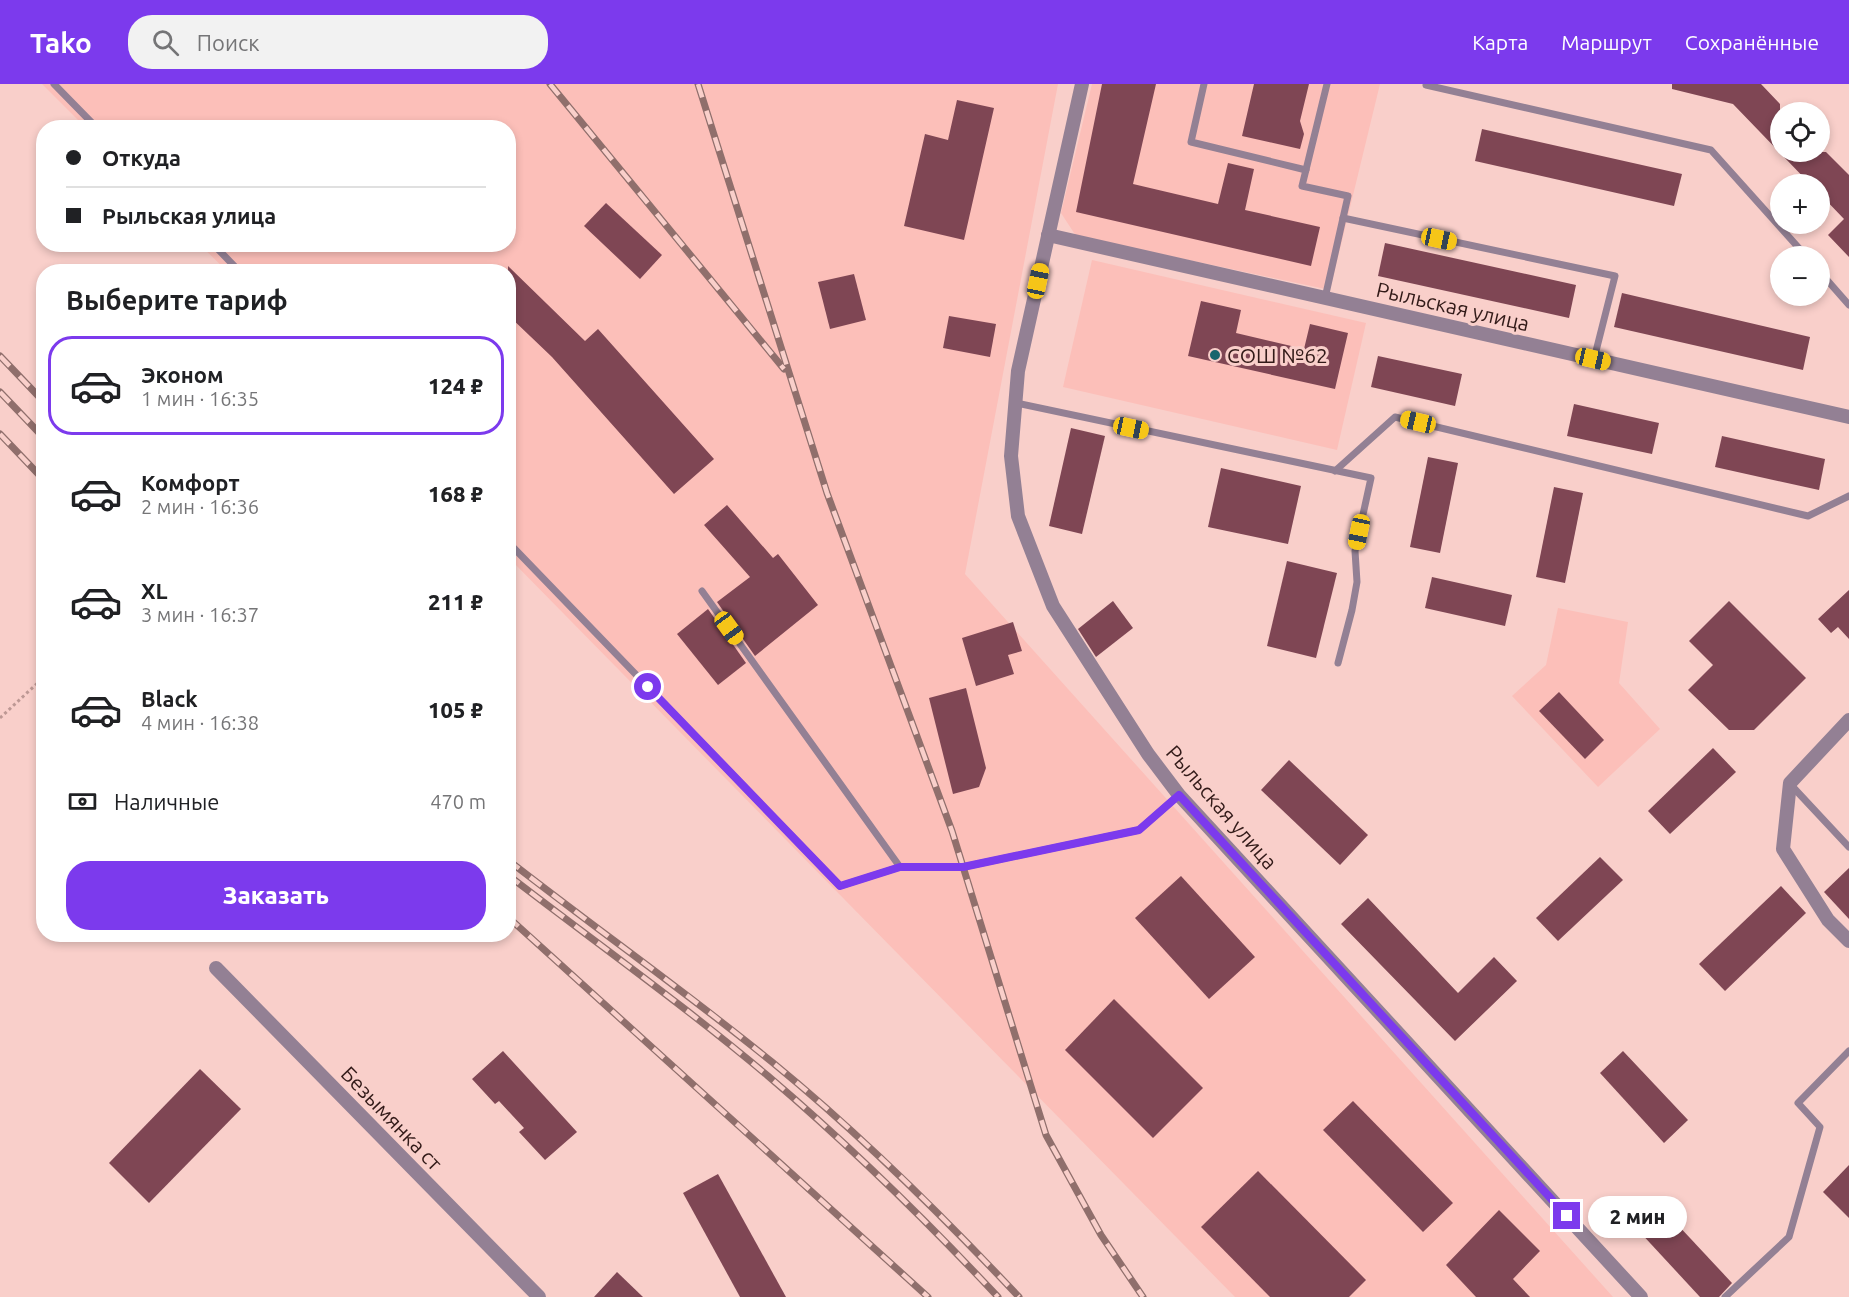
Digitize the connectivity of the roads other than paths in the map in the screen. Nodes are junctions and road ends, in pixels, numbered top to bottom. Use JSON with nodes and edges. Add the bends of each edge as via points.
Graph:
{"nodes":[{"id":1,"x":54,"y":84,"type":"edge"},
{"id":2,"x":1082,"y":84,"type":"edge"},
{"id":3,"x":1204,"y":84,"type":"edge"},
{"id":4,"x":1327,"y":84,"type":"edge"},
{"id":5,"x":1426,"y":85,"type":"edge"},
{"id":6,"x":89,"y":120,"type":"edge"},
{"id":7,"x":1306,"y":170,"type":"junction"},
{"id":8,"x":1343,"y":218,"type":"junction"},
{"id":9,"x":1048,"y":235,"type":"junction"},
{"id":10,"x":1797,"y":246,"type":"edge"},
{"id":11,"x":221,"y":252,"type":"edge"},
{"id":12,"x":232,"y":264,"type":"edge"},
{"id":13,"x":1830,"y":283,"type":"edge"},
{"id":14,"x":1325,"y":298,"type":"junction"},
{"id":15,"x":1849,"y":305,"type":"edge"},
{"id":16,"x":1593,"y":359,"type":"junction"},
{"id":17,"x":1016,"y":403,"type":"junction"},
{"id":18,"x":1849,"y":417,"type":"edge"},
{"id":19,"x":1335,"y":471,"type":"junction"},
{"id":20,"x":1849,"y":496,"type":"edge"},
{"id":21,"x":516,"y":550,"type":"edge"},
{"id":22,"x":702,"y":591,"type":"dead end"},
{"id":23,"x":1338,"y":663,"type":"dead end"},
{"id":24,"x":1849,"y":720,"type":"edge"},
{"id":25,"x":1790,"y":783,"type":"junction"},
{"id":26,"x":1179,"y":795,"type":"junction"},
{"id":27,"x":1849,"y":847,"type":"edge"},
{"id":28,"x":900,"y":867,"type":"junction"},
{"id":29,"x":1849,"y":941,"type":"edge"},
{"id":30,"x":216,"y":968,"type":"dead end"},
{"id":31,"x":1849,"y":1052,"type":"edge"},
{"id":32,"x":539,"y":1297,"type":"edge"},
{"id":33,"x":1641,"y":1297,"type":"edge"},
{"id":34,"x":1725,"y":1297,"type":"edge"}],
"edges":[{"from":1,"to":6,"type":"lane"},
{"from":2,"to":9,"type":"street","name":"Рыльская улица"},
{"from":3,"to":7,"type":"lane","via":[[1191,142]]},
{"from":4,"to":7,"type":"lane"},
{"from":5,"to":10,"type":"lane","via":[[1711,150]]},
{"from":7,"to":8,"type":"lane","via":[[1302,186],[1348,196]]},
{"from":8,"to":14,"type":"lane"},
{"from":8,"to":16,"type":"lane","via":[[1615,276]]},
{"from":9,"to":14,"type":"street","name":"Рыльская улица"},
{"from":9,"to":17,"type":"street","name":"Рыльская улица","via":[[1018,371]]},
{"from":11,"to":12,"type":"lane"},
{"from":13,"to":15,"type":"lane"},
{"from":14,"to":16,"type":"street","name":"Рыльская улица"},
{"from":16,"to":18,"type":"street","name":"Рыльская улица"},
{"from":17,"to":19,"type":"lane"},
{"from":17,"to":26,"type":"street","name":"Рыльская улица","via":[[1011,456],[1018,516],[1053,606],[1148,754]]},
{"from":19,"to":20,"type":"lane","via":[[1395,417],[1808,516]]},
{"from":19,"to":23,"type":"lane","via":[[1371,478],[1355,550],[1357,582]]},
{"from":21,"to":28,"type":"lane","via":[[840,886]]},
{"from":22,"to":28,"type":"lane"},
{"from":24,"to":25,"type":"street"},
{"from":25,"to":27,"type":"lane"},
{"from":25,"to":29,"type":"street","via":[[1783,849],[1828,920]]},
{"from":26,"to":28,"type":"lane","via":[[1139,830],[963,867]]},
{"from":26,"to":33,"type":"street","name":"Рыльская улица"},
{"from":30,"to":32,"type":"street","name":"Безымянка ст"},
{"from":31,"to":34,"type":"lane","via":[[1798,1103],[1820,1127],[1789,1237]]}]}
